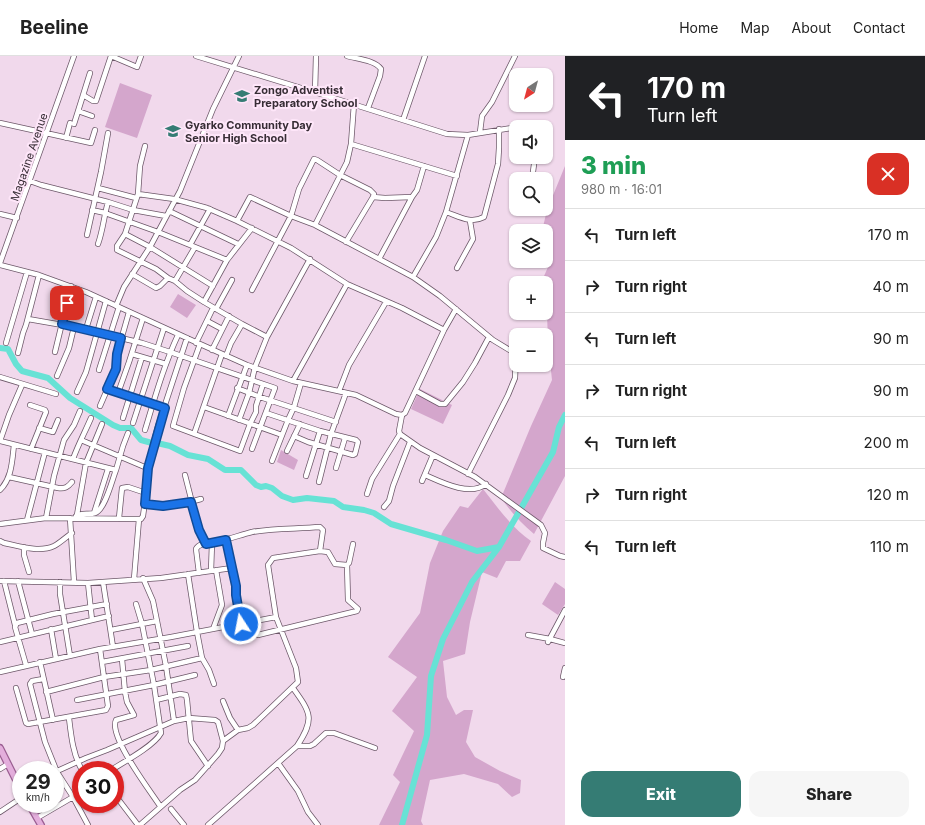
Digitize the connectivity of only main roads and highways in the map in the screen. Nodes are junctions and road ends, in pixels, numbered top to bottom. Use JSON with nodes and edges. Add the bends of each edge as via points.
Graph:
{"nodes":[{"id":1,"x":0,"y":748,"type":"edge"},
{"id":2,"x":12,"y":772,"type":"edge"},
{"id":3,"x":34,"y":813,"type":"edge"},
{"id":4,"x":41,"y":825,"type":"edge"}],
"edges":[{"from":1,"to":2,"type":"main road"},
{"from":3,"to":4,"type":"main road"}]}
